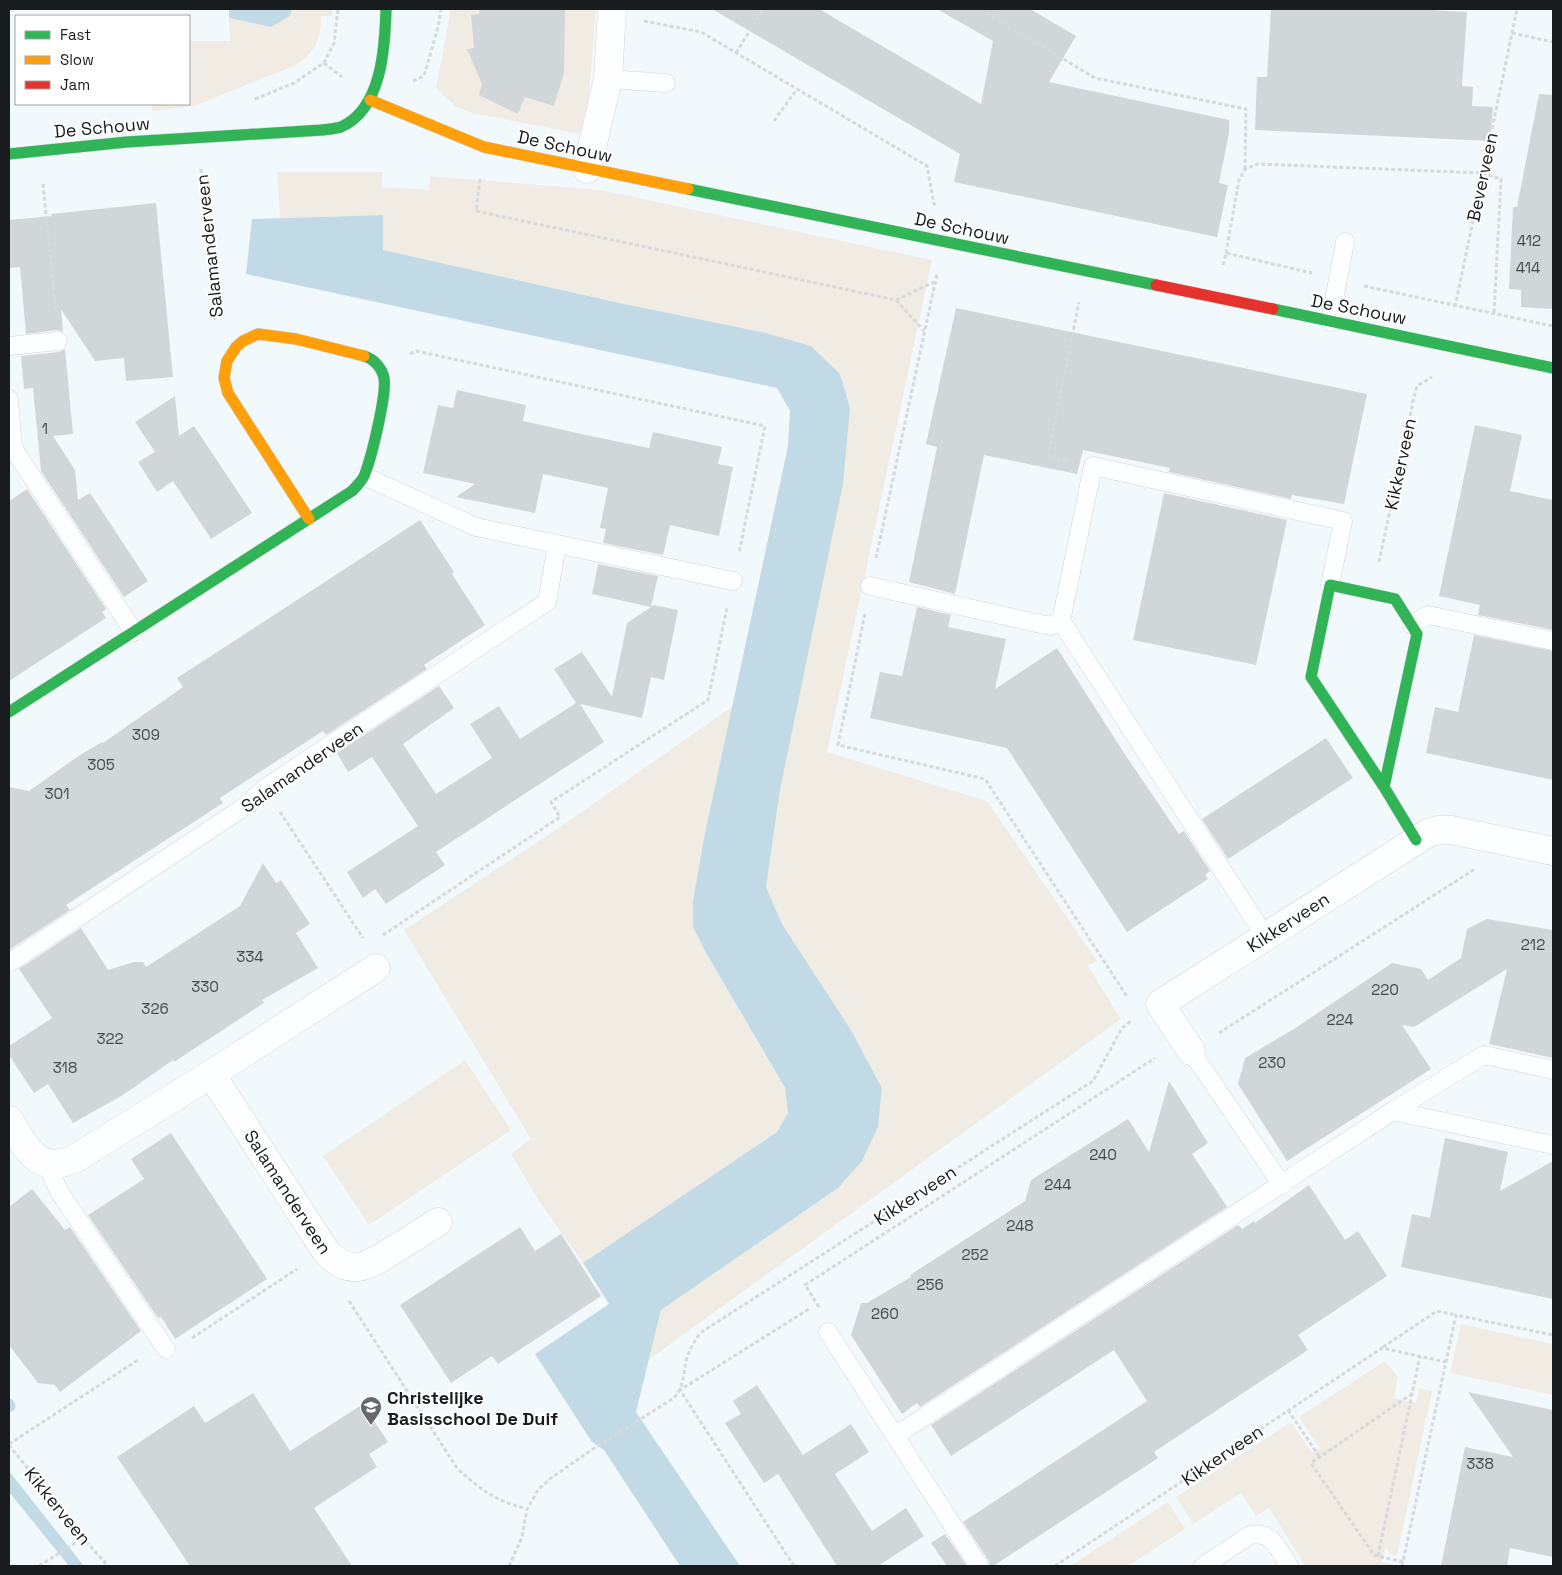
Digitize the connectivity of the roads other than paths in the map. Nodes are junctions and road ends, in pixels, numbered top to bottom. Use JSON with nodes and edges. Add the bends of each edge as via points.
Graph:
{"nodes":[{"id":1,"x":386,"y":9,"type":"edge"},
{"id":2,"x":612,"y":12,"type":"edge"},
{"id":3,"x":608,"y":79,"type":"junction"},
{"id":4,"x":666,"y":83,"type":"dead end"},
{"id":5,"x":370,"y":100,"type":"junction"},
{"id":6,"x":9,"y":154,"type":"edge"},
{"id":7,"x":587,"y":169,"type":"junction"},
{"id":8,"x":1346,"y":242,"type":"dead end"},
{"id":9,"x":1330,"y":322,"type":"junction"},
{"id":10,"x":58,"y":341,"type":"road end"},
{"id":11,"x":9,"y":346,"type":"edge"},
{"id":12,"x":1553,"y":368,"type":"edge"},
{"id":13,"x":9,"y":399,"type":"edge"},
{"id":14,"x":364,"y":476,"type":"junction"},
{"id":15,"x":309,"y":519,"type":"junction"},
{"id":16,"x":557,"y":545,"type":"junction"},
{"id":17,"x":733,"y":581,"type":"road end"},
{"id":18,"x":1330,"y":585,"type":"junction"},
{"id":19,"x":870,"y":586,"type":"road end"},
{"id":20,"x":1061,"y":621,"type":"junction"},
{"id":21,"x":1412,"y":625,"type":"junction"},
{"id":22,"x":134,"y":632,"type":"junction"},
{"id":23,"x":1553,"y":641,"type":"edge"},
{"id":24,"x":9,"y":712,"type":"edge"},
{"id":25,"x":1384,"y":787,"type":"junction"},
{"id":26,"x":1416,"y":840,"type":"junction"},
{"id":27,"x":1553,"y":851,"type":"edge"},
{"id":28,"x":1265,"y":936,"type":"junction"},
{"id":29,"x":372,"y":956,"type":"road end"},
{"id":30,"x":9,"y":963,"type":"edge"},
{"id":31,"x":1191,"y":1051,"type":"joint"},
{"id":32,"x":1553,"y":1070,"type":"edge"},
{"id":33,"x":212,"y":1074,"type":"junction"},
{"id":34,"x":1393,"y":1112,"type":"junction"},
{"id":35,"x":9,"y":1120,"type":"edge"},
{"id":36,"x":1553,"y":1145,"type":"edge"},
{"id":37,"x":52,"y":1164,"type":"junction"},
{"id":38,"x":1282,"y":1185,"type":"junction"},
{"id":39,"x":438,"y":1222,"type":"dead end"},
{"id":40,"x":828,"y":1332,"type":"road end"},
{"id":41,"x":166,"y":1349,"type":"dead end"},
{"id":42,"x":895,"y":1436,"type":"junction"},
{"id":43,"x":980,"y":1566,"type":"edge"},
{"id":44,"x":1203,"y":1566,"type":"edge"},
{"id":45,"x":1289,"y":1566,"type":"edge"}],
"edges":[{"from":1,"to":5,"type":"street","name":"De Schouw","via":[[382,57]]},
{"from":2,"to":3,"type":"street"},
{"from":3,"to":4,"type":"lane"},
{"from":3,"to":7,"type":"street"},
{"from":5,"to":6,"type":"street","name":"De Schouw","via":[[356,117],[340,127],[322,130],[127,142]]},
{"from":5,"to":7,"type":"street","name":"De Schouw","via":[[484,147]]},
{"from":7,"to":9,"type":"street","name":"De Schouw"},
{"from":8,"to":9,"type":"lane"},
{"from":9,"to":12,"type":"street","name":"De Schouw"},
{"from":10,"to":11,"type":"lane"},
{"from":13,"to":22,"type":"lane","via":[[13,448]]},
{"from":14,"to":15,"type":"street","via":[[352,490]]},
{"from":14,"to":15,"type":"street","via":[[385,391],[385,378],[380,368],[370,358],[278,336],[259,334],[244,340],[233,350],[225,366],[225,385]]},
{"from":14,"to":16,"type":"lane","via":[[476,527]]},
{"from":15,"to":22,"type":"street"},
{"from":16,"to":17,"type":"lane"},
{"from":16,"to":30,"type":"lane","name":"Salamanderveen","via":[[546,602]]},
{"from":18,"to":20,"type":"lane","via":[[1343,521],[1093,466]]},
{"from":18,"to":21,"type":"street","via":[[1395,599]]},
{"from":18,"to":25,"type":"street","via":[[1311,677]]},
{"from":19,"to":20,"type":"lane","via":[[1050,626]]},
{"from":20,"to":28,"type":"lane"},
{"from":21,"to":23,"type":"lane","via":[[1428,615]]},
{"from":21,"to":25,"type":"street","via":[[1417,634]]},
{"from":22,"to":24,"type":"street"},
{"from":25,"to":26,"type":"street"},
{"from":26,"to":27,"type":"street","name":"Kikkerveen","via":[[1428,833],[1444,830]]},
{"from":26,"to":28,"type":"street","name":"Kikkerveen"},
{"from":28,"to":31,"type":"street","name":"Kikkerveen","via":[[1149,1010]]},
{"from":29,"to":33,"type":"street"},
{"from":31,"to":38,"type":"lane"},
{"from":32,"to":34,"type":"lane","via":[[1484,1055]]},
{"from":33,"to":37,"type":"street","via":[[76,1158],[63,1164]]},
{"from":33,"to":39,"type":"street","name":"Salamanderveen","via":[[333,1260],[360,1268],[372,1264]]},
{"from":34,"to":36,"type":"lane"},
{"from":34,"to":38,"type":"lane"},
{"from":35,"to":37,"type":"street","via":[[28,1150],[39,1160]]},
{"from":37,"to":41,"type":"lane","via":[[52,1176],[60,1193]]},
{"from":38,"to":42,"type":"lane"},
{"from":40,"to":42,"type":"lane"},
{"from":42,"to":43,"type":"lane"},
{"from":44,"to":45,"type":"lane","via":[[1250,1535],[1263,1534],[1274,1542]]}]}
